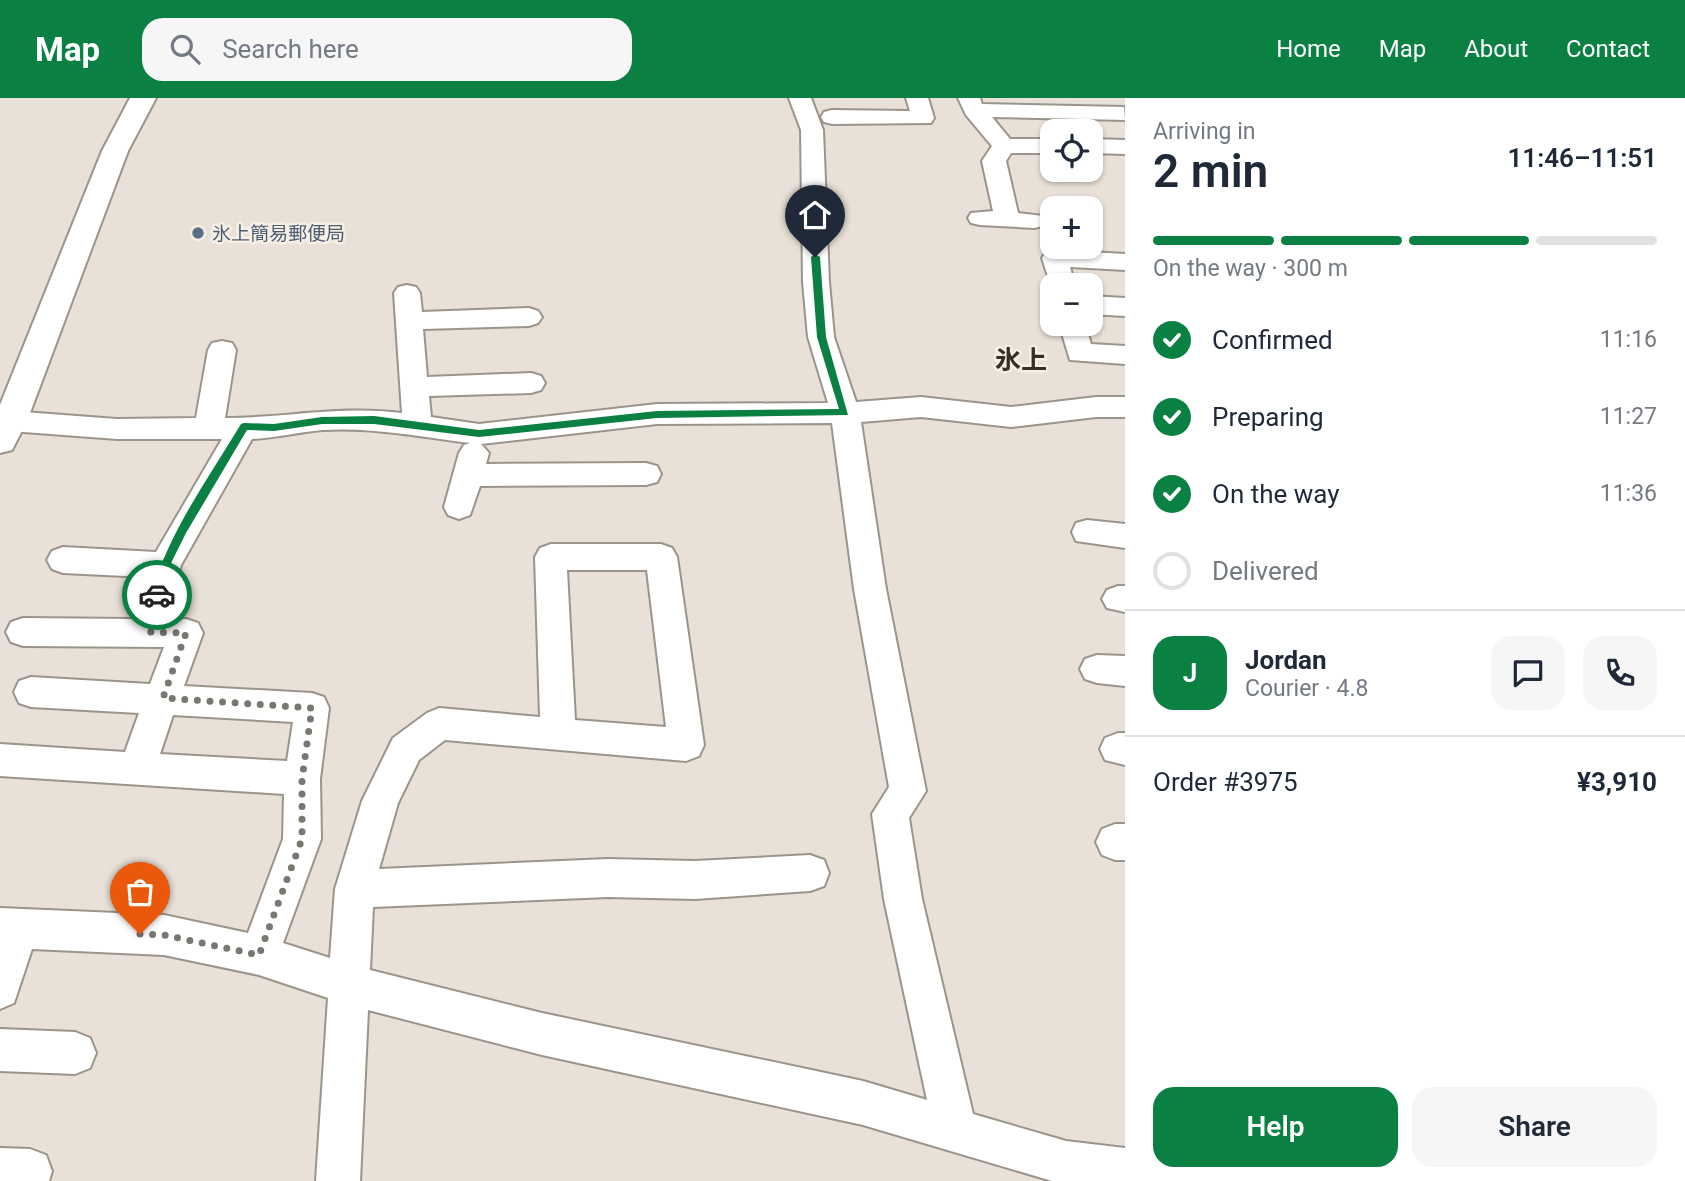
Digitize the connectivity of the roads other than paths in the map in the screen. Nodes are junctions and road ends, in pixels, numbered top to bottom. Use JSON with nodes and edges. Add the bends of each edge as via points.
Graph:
{"nodes":[{"id":1,"x":143,"y":98,"type":"edge"},
{"id":2,"x":800,"y":98,"type":"edge"},
{"id":3,"x":916,"y":98,"type":"edge"},
{"id":4,"x":972,"y":104,"type":"edge"},
{"id":5,"x":1123,"y":110,"type":"edge"},
{"id":6,"x":832,"y":117,"type":"dead end"},
{"id":7,"x":1004,"y":146,"type":"junction"},
{"id":8,"x":1040,"y":146,"type":"edge"},
{"id":9,"x":1103,"y":146,"type":"edge"},
{"id":10,"x":1125,"y":147,"type":"edge"},
{"id":11,"x":987,"y":174,"type":"junction"},
{"id":12,"x":1021,"y":175,"type":"dead end"},
{"id":13,"x":981,"y":218,"type":"dead end"},
{"id":14,"x":1007,"y":219,"type":"junction"},
{"id":15,"x":1034,"y":221,"type":"dead end"},
{"id":16,"x":1125,"y":262,"type":"edge"},
{"id":17,"x":1059,"y":273,"type":"edge"},
{"id":18,"x":407,"y":293,"type":"dead end"},
{"id":19,"x":1103,"y":306,"type":"edge"},
{"id":20,"x":1125,"y":307,"type":"edge"},
{"id":21,"x":529,"y":317,"type":"dead end"},
{"id":22,"x":409,"y":321,"type":"junction"},
{"id":23,"x":1075,"y":336,"type":"edge"},
{"id":24,"x":222,"y":350,"type":"dead end"},
{"id":25,"x":1125,"y":355,"type":"edge"},
{"id":26,"x":531,"y":383,"type":"dead end"},
{"id":27,"x":414,"y":387,"type":"junction"},
{"id":28,"x":1125,"y":407,"type":"edge"},
{"id":29,"x":845,"y":413,"type":"junction"},
{"id":30,"x":209,"y":426,"type":"junction"},
{"id":31,"x":417,"y":426,"type":"junction"},
{"id":32,"x":244,"y":427,"type":"junction"},
{"id":33,"x":551,"y":427,"type":"junction"},
{"id":34,"x":5,"y":431,"type":"edge"},
{"id":35,"x":479,"y":434,"type":"junction"},
{"id":36,"x":646,"y":474,"type":"dead end"},
{"id":37,"x":468,"y":475,"type":"junction"},
{"id":38,"x":547,"y":476,"type":"junction"},
{"id":39,"x":459,"y":507,"type":"dead end"},
{"id":40,"x":1087,"y":531,"type":"dead end"},
{"id":41,"x":1125,"y":536,"type":"edge"},
{"id":42,"x":62,"y":560,"type":"dead end"},
{"id":43,"x":165,"y":565,"type":"junction"},
{"id":44,"x":23,"y":632,"type":"dead end"},
{"id":45,"x":147,"y":632,"type":"junction"},
{"id":46,"x":31,"y":692,"type":"dead end"},
{"id":47,"x":163,"y":698,"type":"junction"},
{"id":48,"x":558,"y":734,"type":"junction"},
{"id":49,"x":0,"y":760,"type":"edge"},
{"id":50,"x":137,"y":767,"type":"junction"},
{"id":51,"x":302,"y":779,"type":"junction"},
{"id":52,"x":810,"y":873,"type":"dead end"},
{"id":53,"x":354,"y":888,"type":"junction"},
{"id":54,"x":9,"y":928,"type":"edge"},
{"id":55,"x":259,"y":955,"type":"junction"},
{"id":56,"x":349,"y":985,"type":"junction"},
{"id":57,"x":0,"y":989,"type":"edge"},
{"id":58,"x":0,"y":1050,"type":"edge"},
{"id":59,"x":75,"y":1053,"type":"dead end"},
{"id":60,"x":955,"y":1130,"type":"junction"},
{"id":61,"x":0,"y":1170,"type":"edge"},
{"id":62,"x":1125,"y":1170,"type":"edge"},
{"id":63,"x":27,"y":1181,"type":"edge"},
{"id":64,"x":338,"y":1181,"type":"edge"}],
"edges":[{"from":1,"to":34,"type":"street","via":[[115,151]]},
{"from":2,"to":29,"type":"street","via":[[812,130],[821,337]]},
{"from":3,"to":6,"type":"street","via":[[923,118]]},
{"from":4,"to":5,"type":"street"},
{"from":4,"to":7,"type":"street"},
{"from":7,"to":8,"type":"street"},
{"from":7,"to":11,"type":"street"},
{"from":9,"to":10,"type":"street"},
{"from":11,"to":12,"type":"street"},
{"from":11,"to":14,"type":"street"},
{"from":13,"to":14,"type":"street"},
{"from":14,"to":15,"type":"street"},
{"from":16,"to":17,"type":"street","via":[[1055,258]]},
{"from":18,"to":22,"type":"street"},
{"from":19,"to":20,"type":"street"},
{"from":21,"to":22,"type":"street"},
{"from":22,"to":27,"type":"street"},
{"from":23,"to":25,"type":"street","via":[[1080,352]]},
{"from":24,"to":30,"type":"street"},
{"from":26,"to":27,"type":"street"},
{"from":27,"to":31,"type":"street"},
{"from":28,"to":29,"type":"street","via":[[1010,417],[921,407]]},
{"from":29,"to":33,"type":"street","via":[[657,414]]},
{"from":29,"to":60,"type":"street","via":[[870,589],[908,791],[890,814],[902,899]]},
{"from":30,"to":32,"type":"street"},
{"from":30,"to":34,"type":"street"},
{"from":31,"to":32,"type":"street","via":[[322,420],[274,428]]},
{"from":31,"to":35,"type":"street"},
{"from":32,"to":43,"type":"street"},
{"from":33,"to":35,"type":"street"},
{"from":33,"to":38,"type":"street"},
{"from":35,"to":37,"type":"street"},
{"from":36,"to":38,"type":"street"},
{"from":37,"to":38,"type":"street"},
{"from":37,"to":39,"type":"street"},
{"from":40,"to":41,"type":"street"},
{"from":42,"to":43,"type":"street"},
{"from":43,"to":45,"type":"street"},
{"from":44,"to":45,"type":"street"},
{"from":45,"to":47,"type":"street","via":[[186,633]]},
{"from":46,"to":47,"type":"street"},
{"from":47,"to":50,"type":"street"},
{"from":47,"to":51,"type":"street","via":[[312,708]]},
{"from":48,"to":48,"type":"street","via":[[551,557],[662,557],[686,745]]},
{"from":48,"to":53,"type":"street","via":[[439,724],[406,749],[380,801]]},
{"from":49,"to":50,"type":"street"},
{"from":50,"to":51,"type":"street"},
{"from":51,"to":55,"type":"street","via":[[302,839]]},
{"from":52,"to":53,"type":"street"},
{"from":53,"to":56,"type":"street"},
{"from":54,"to":55,"type":"street","via":[[164,935]]},
{"from":54,"to":57,"type":"street"},
{"from":55,"to":56,"type":"street"},
{"from":56,"to":60,"type":"street","via":[[542,1034],[863,1103]]},
{"from":56,"to":64,"type":"street"},
{"from":58,"to":59,"type":"street"},
{"from":60,"to":62,"type":"street","via":[[1066,1163]]},
{"from":61,"to":63,"type":"street","via":[[30,1171]]}]}
